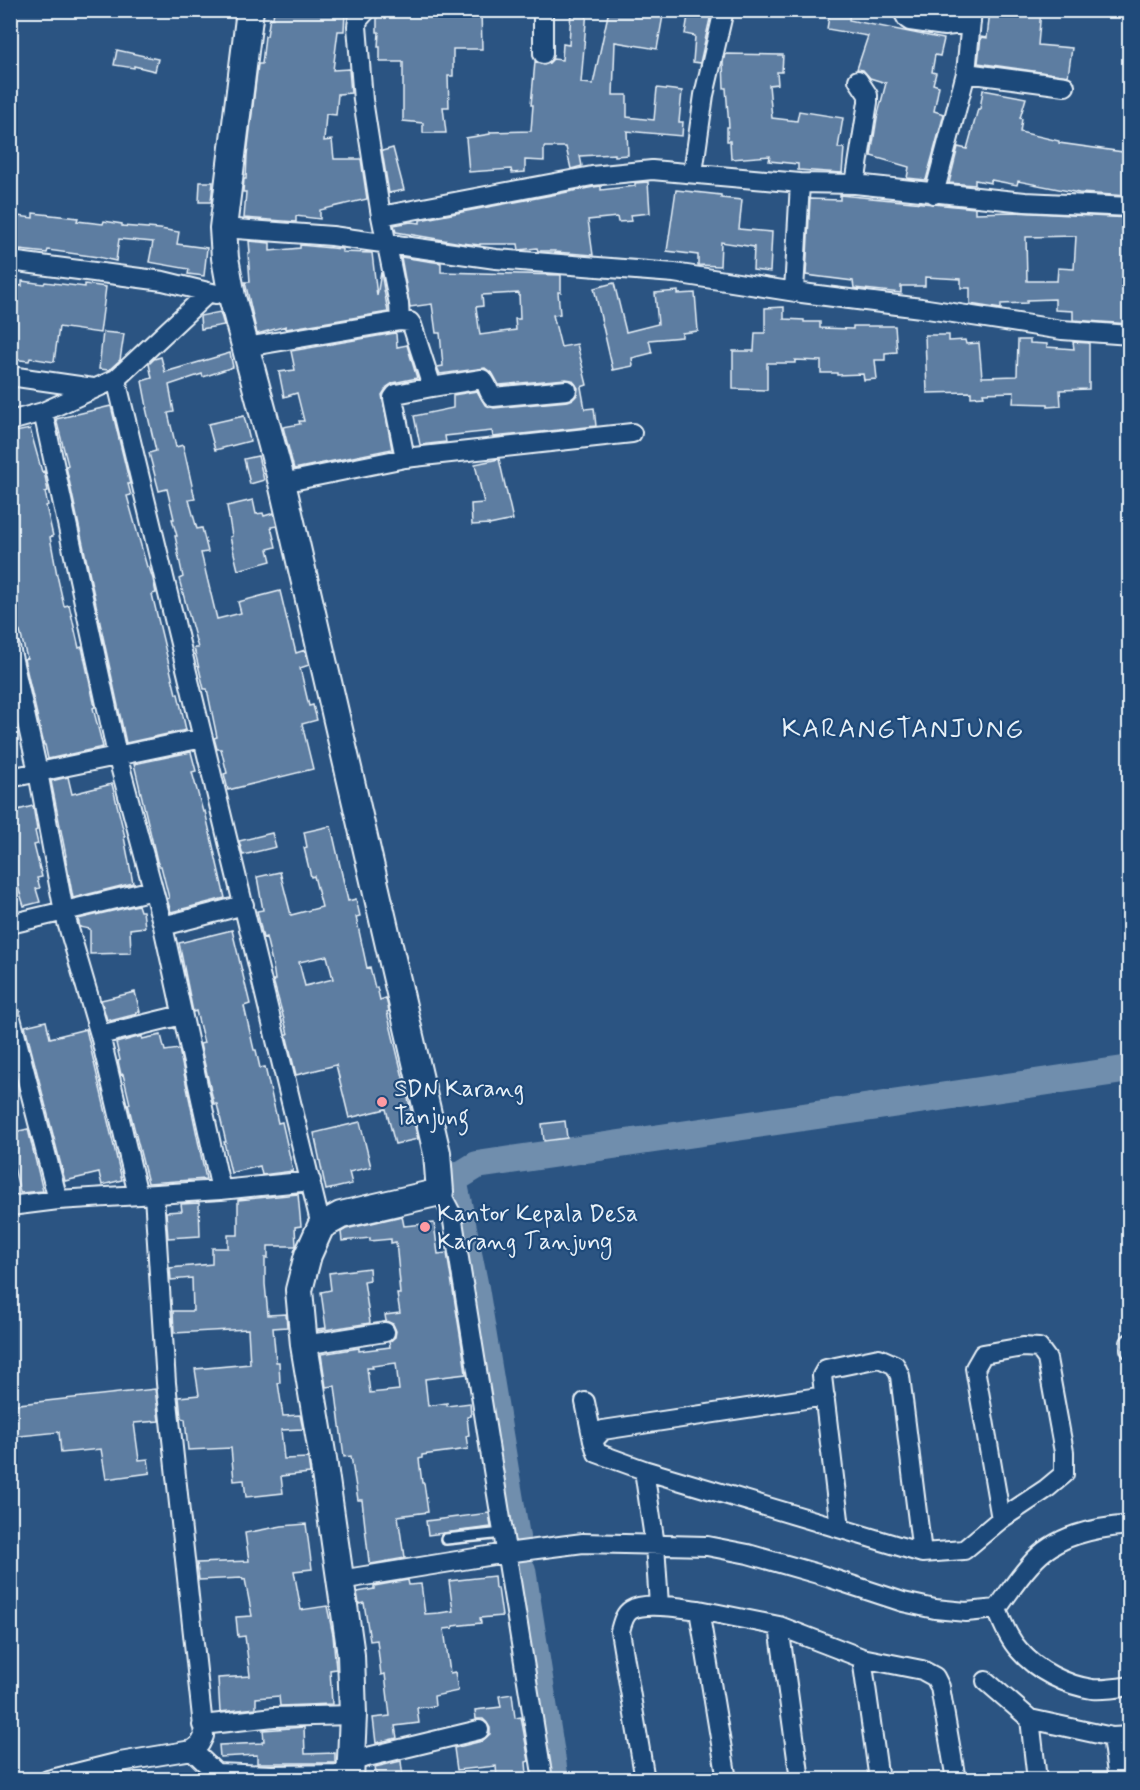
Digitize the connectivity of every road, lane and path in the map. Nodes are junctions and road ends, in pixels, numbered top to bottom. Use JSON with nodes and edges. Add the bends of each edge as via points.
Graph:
{"nodes":[{"id":1,"x":250,"y":10,"type":"edge"},
{"id":2,"x":367,"y":10,"type":"edge"},
{"id":3,"x":543,"y":10,"type":"edge"},
{"id":4,"x":723,"y":10,"type":"edge"},
{"id":5,"x":902,"y":10,"type":"edge"},
{"id":6,"x":972,"y":17,"type":"edge"},
{"id":7,"x":543,"y":54,"type":"dead end"},
{"id":8,"x":966,"y":73,"type":"junction"},
{"id":9,"x":858,"y":80,"type":"dead end"},
{"id":10,"x":1065,"y":86,"type":"dead end"},
{"id":11,"x":693,"y":173,"type":"junction"},
{"id":12,"x":800,"y":183,"type":"junction"},
{"id":13,"x":855,"y":184,"type":"junction"},
{"id":14,"x":934,"y":194,"type":"junction"},
{"id":15,"x":1130,"y":207,"type":"edge"},
{"id":16,"x":381,"y":216,"type":"junction"},
{"id":17,"x":223,"y":228,"type":"junction"},
{"id":18,"x":386,"y":244,"type":"junction"},
{"id":19,"x":10,"y":261,"type":"edge"},
{"id":20,"x":794,"y":291,"type":"junction"},
{"id":21,"x":220,"y":295,"type":"junction"},
{"id":22,"x":400,"y":321,"type":"junction"},
{"id":23,"x":1130,"y":335,"type":"edge"},
{"id":24,"x":246,"y":347,"type":"junction"},
{"id":25,"x":10,"y":376,"type":"edge"},
{"id":26,"x":116,"y":379,"type":"junction"},
{"id":27,"x":432,"y":387,"type":"junction"},
{"id":28,"x":93,"y":388,"type":"junction"},
{"id":29,"x":567,"y":390,"type":"dead end"},
{"id":30,"x":43,"y":412,"type":"junction"},
{"id":31,"x":10,"y":421,"type":"edge"},
{"id":32,"x":632,"y":433,"type":"dead end"},
{"id":33,"x":405,"y":458,"type":"junction"},
{"id":34,"x":282,"y":483,"type":"junction"},
{"id":35,"x":10,"y":647,"type":"edge"},
{"id":36,"x":203,"y":738,"type":"junction"},
{"id":37,"x":117,"y":755,"type":"junction"},
{"id":38,"x":38,"y":772,"type":"junction"},
{"id":39,"x":10,"y":778,"type":"edge"},
{"id":40,"x":153,"y":890,"type":"junction"},
{"id":41,"x":244,"y":905,"type":"junction"},
{"id":42,"x":64,"y":912,"type":"junction"},
{"id":43,"x":10,"y":924,"type":"edge"},
{"id":44,"x":163,"y":926,"type":"junction"},
{"id":45,"x":10,"y":1014,"type":"edge"},
{"id":46,"x":182,"y":1015,"type":"junction"},
{"id":47,"x":100,"y":1035,"type":"junction"},
{"id":48,"x":311,"y":1181,"type":"junction"},
{"id":49,"x":220,"y":1190,"type":"junction"},
{"id":50,"x":440,"y":1192,"type":"junction"},
{"id":51,"x":146,"y":1195,"type":"junction"},
{"id":52,"x":58,"y":1200,"type":"junction"},
{"id":53,"x":10,"y":1206,"type":"edge"},
{"id":54,"x":321,"y":1226,"type":"junction"},
{"id":55,"x":385,"y":1332,"type":"dead end"},
{"id":56,"x":1130,"y":1343,"type":"edge"},
{"id":57,"x":304,"y":1346,"type":"junction"},
{"id":58,"x":1130,"y":1349,"type":"edge"},
{"id":59,"x":825,"y":1396,"type":"junction"},
{"id":60,"x":585,"y":1402,"type":"dead end"},
{"id":61,"x":593,"y":1441,"type":"junction"},
{"id":62,"x":644,"y":1470,"type":"junction"},
{"id":63,"x":1001,"y":1519,"type":"junction"},
{"id":64,"x":1130,"y":1525,"type":"edge"},
{"id":65,"x":840,"y":1528,"type":"junction"},
{"id":66,"x":503,"y":1533,"type":"junction"},
{"id":67,"x":446,"y":1539,"type":"dead end"},
{"id":68,"x":655,"y":1545,"type":"junction"},
{"id":69,"x":506,"y":1553,"type":"junction"},
{"id":70,"x":922,"y":1553,"type":"junction"},
{"id":71,"x":340,"y":1580,"type":"junction"},
{"id":72,"x":659,"y":1605,"type":"junction"},
{"id":73,"x":997,"y":1609,"type":"junction"},
{"id":74,"x":699,"y":1610,"type":"junction"},
{"id":75,"x":779,"y":1626,"type":"junction"},
{"id":76,"x":862,"y":1658,"type":"junction"},
{"id":77,"x":986,"y":1681,"type":"dead end"},
{"id":78,"x":1130,"y":1686,"type":"edge"},
{"id":79,"x":353,"y":1715,"type":"junction"},
{"id":80,"x":1030,"y":1719,"type":"junction"},
{"id":81,"x":202,"y":1725,"type":"junction"},
{"id":82,"x":479,"y":1730,"type":"dead end"},
{"id":83,"x":1121,"y":1736,"type":"edge"},
{"id":84,"x":192,"y":1750,"type":"junction"},
{"id":85,"x":350,"y":1772,"type":"edge"},
{"id":86,"x":48,"y":1779,"type":"edge"},
{"id":87,"x":543,"y":1779,"type":"edge"},
{"id":88,"x":645,"y":1779,"type":"edge"},
{"id":89,"x":727,"y":1779,"type":"edge"},
{"id":90,"x":800,"y":1779,"type":"edge"},
{"id":91,"x":879,"y":1779,"type":"edge"},
{"id":92,"x":956,"y":1779,"type":"edge"},
{"id":93,"x":1037,"y":1779,"type":"edge"},
{"id":94,"x":1118,"y":1779,"type":"edge"}],
"edges":[{"from":1,"to":17,"type":"street"},
{"from":2,"to":16,"type":"street","via":[[358,20],[358,48]]},
{"from":3,"to":7,"type":"street"},
{"from":4,"to":11,"type":"street","via":[[704,95]]},
{"from":5,"to":6,"type":"street","via":[[910,21],[945,26]]},
{"from":6,"to":8,"type":"street"},
{"from":8,"to":10,"type":"street"},
{"from":8,"to":14,"type":"street"},
{"from":9,"to":13,"type":"street","via":[[868,102]]},
{"from":11,"to":12,"type":"street"},
{"from":11,"to":16,"type":"street","via":[[652,170],[592,176]]},
{"from":12,"to":13,"type":"street"},
{"from":12,"to":20,"type":"street"},
{"from":13,"to":14,"type":"street"},
{"from":14,"to":15,"type":"street"},
{"from":16,"to":18,"type":"street"},
{"from":17,"to":18,"type":"street"},
{"from":17,"to":21,"type":"street","via":[[225,258]]},
{"from":18,"to":20,"type":"street","via":[[496,259],[674,273]]},
{"from":18,"to":22,"type":"street"},
{"from":19,"to":21,"type":"street","via":[[163,281]]},
{"from":20,"to":23,"type":"street","via":[[1062,330]]},
{"from":21,"to":24,"type":"street"},
{"from":21,"to":26,"type":"street"},
{"from":22,"to":24,"type":"street"},
{"from":22,"to":27,"type":"street","via":[[412,324]]},
{"from":24,"to":34,"type":"street"},
{"from":25,"to":28,"type":"street"},
{"from":26,"to":28,"type":"street"},
{"from":26,"to":36,"type":"street"},
{"from":27,"to":29,"type":"street","via":[[482,379],[493,397]]},
{"from":27,"to":33,"type":"street","via":[[396,394],[393,398]]},
{"from":28,"to":30,"type":"street"},
{"from":30,"to":31,"type":"street"},
{"from":30,"to":37,"type":"street"},
{"from":32,"to":33,"type":"street"},
{"from":33,"to":34,"type":"street"},
{"from":34,"to":50,"type":"street","via":[[436,1153]]},
{"from":35,"to":38,"type":"street"},
{"from":36,"to":37,"type":"street"},
{"from":36,"to":41,"type":"street"},
{"from":37,"to":38,"type":"street"},
{"from":37,"to":40,"type":"street"},
{"from":38,"to":39,"type":"street"},
{"from":38,"to":42,"type":"street"},
{"from":40,"to":42,"type":"street"},
{"from":40,"to":44,"type":"street"},
{"from":41,"to":44,"type":"street"},
{"from":41,"to":48,"type":"street"},
{"from":42,"to":43,"type":"street"},
{"from":42,"to":47,"type":"street"},
{"from":44,"to":46,"type":"street"},
{"from":45,"to":52,"type":"street"},
{"from":46,"to":47,"type":"street"},
{"from":46,"to":49,"type":"street"},
{"from":47,"to":51,"type":"street"},
{"from":48,"to":49,"type":"street"},
{"from":48,"to":54,"type":"street"},
{"from":49,"to":51,"type":"street"},
{"from":50,"to":54,"type":"street","via":[[341,1215]]},
{"from":50,"to":66,"type":"street","via":[[452,1215]]},
{"from":51,"to":52,"type":"street"},
{"from":51,"to":81,"type":"street"},
{"from":52,"to":53,"type":"street"},
{"from":54,"to":57,"type":"street","via":[[299,1290]]},
{"from":55,"to":57,"type":"street"},
{"from":56,"to":58,"type":"street"},
{"from":57,"to":71,"type":"street"},
{"from":59,"to":61,"type":"street","via":[[603,1430]]},
{"from":59,"to":65,"type":"street"},
{"from":59,"to":70,"type":"street","via":[[822,1376],[826,1370],[879,1358],[895,1365],[900,1376]]},
{"from":60,"to":61,"type":"street"},
{"from":61,"to":62,"type":"street","via":[[597,1453]]},
{"from":62,"to":65,"type":"street"},
{"from":62,"to":68,"type":"street"},
{"from":63,"to":63,"type":"street","via":[[975,1368],[983,1354],[1039,1348],[1047,1359],[1064,1452],[1064,1474]]},
{"from":63,"to":70,"type":"street","via":[[964,1550]]},
{"from":64,"to":73,"type":"street","via":[[1084,1532],[1056,1543],[1032,1562]]},
{"from":65,"to":70,"type":"street"},
{"from":66,"to":67,"type":"lane"},
{"from":66,"to":69,"type":"street"},
{"from":68,"to":69,"type":"street","via":[[583,1543]]},
{"from":68,"to":72,"type":"street"},
{"from":68,"to":73,"type":"street","via":[[707,1546],[748,1554],[935,1609]]},
{"from":69,"to":71,"type":"street"},
{"from":69,"to":87,"type":"street"},
{"from":71,"to":79,"type":"street","via":[[351,1655]]},
{"from":72,"to":74,"type":"street"},
{"from":72,"to":88,"type":"street","via":[[632,1609],[620,1631]]},
{"from":73,"to":78,"type":"street","via":[[1019,1650],[1040,1668],[1067,1683],[1093,1689]]},
{"from":74,"to":75,"type":"street"},
{"from":74,"to":89,"type":"street"},
{"from":75,"to":76,"type":"street"},
{"from":75,"to":90,"type":"street"},
{"from":76,"to":91,"type":"street"},
{"from":76,"to":92,"type":"street","via":[[922,1670],[935,1677]]},
{"from":77,"to":80,"type":"street"},
{"from":79,"to":81,"type":"street","via":[[274,1717]]},
{"from":79,"to":85,"type":"street"},
{"from":80,"to":83,"type":"street"},
{"from":80,"to":93,"type":"street"},
{"from":81,"to":84,"type":"street","via":[[204,1736]]},
{"from":82,"to":85,"type":"street"},
{"from":83,"to":94,"type":"street"},
{"from":84,"to":85,"type":"street","via":[[216,1773]]},
{"from":84,"to":86,"type":"street"}]}
